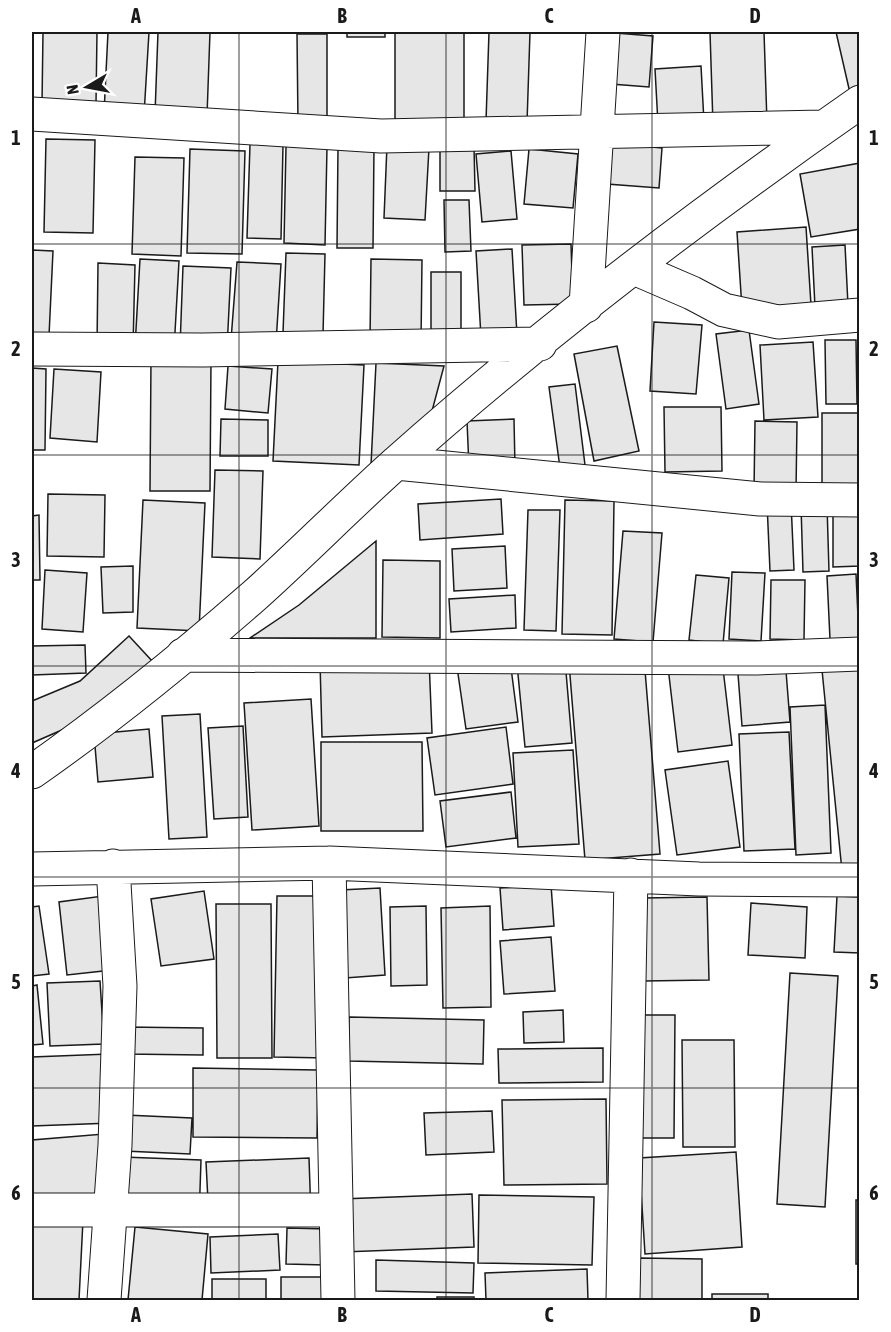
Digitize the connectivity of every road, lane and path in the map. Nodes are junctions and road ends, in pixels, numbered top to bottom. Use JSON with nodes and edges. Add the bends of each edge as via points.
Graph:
{"nodes":[{"id":1,"x":603,"y":32,"type":"edge"},
{"id":2,"x":860,"y":102,"type":"edge"},
{"id":3,"x":32,"y":114,"type":"edge"},
{"id":4,"x":823,"y":127,"type":"junction"},
{"id":5,"x":597,"y":131,"type":"junction"},
{"id":6,"x":634,"y":268,"type":"junction"},
{"id":7,"x":586,"y":306,"type":"junction"},
{"id":8,"x":860,"y":315,"type":"edge"},
{"id":9,"x":540,"y":344,"type":"junction"},
{"id":10,"x":32,"y":349,"type":"edge"},
{"id":11,"x":396,"y":463,"type":"junction"},
{"id":12,"x":860,"y":500,"type":"edge"},
{"id":13,"x":860,"y":654,"type":"edge"},
{"id":14,"x":183,"y":655,"type":"junction"},
{"id":15,"x":32,"y":772,"type":"edge"},
{"id":16,"x":329,"y":863,"type":"junction"},
{"id":17,"x":113,"y":866,"type":"junction"},
{"id":18,"x":32,"y":869,"type":"edge"},
{"id":19,"x":631,"y":875,"type":"junction"},
{"id":20,"x":860,"y":880,"type":"edge"},
{"id":21,"x":111,"y":1208,"type":"junction"},
{"id":22,"x":32,"y":1210,"type":"edge"},
{"id":23,"x":335,"y":1210,"type":"junction"},
{"id":24,"x":104,"y":1300,"type":"edge"},
{"id":25,"x":338,"y":1300,"type":"edge"},
{"id":26,"x":623,"y":1300,"type":"edge"}],
"edges":[{"from":1,"to":5,"type":"street"},
{"from":2,"to":4,"type":"street"},
{"from":3,"to":5,"type":"street","via":[[381,136]]},
{"from":4,"to":5,"type":"street"},
{"from":4,"to":6,"type":"street"},
{"from":5,"to":7,"type":"street"},
{"from":6,"to":7,"type":"street"},
{"from":6,"to":8,"type":"street","via":[[724,310],[778,322]]},
{"from":7,"to":9,"type":"street"},
{"from":9,"to":10,"type":"street"},
{"from":9,"to":11,"type":"street"},
{"from":11,"to":12,"type":"street","via":[[760,499]]},
{"from":11,"to":14,"type":"street","via":[[255,595]]},
{"from":13,"to":14,"type":"street"},
{"from":14,"to":15,"type":"street","via":[[102,723]]},
{"from":16,"to":17,"type":"street"},
{"from":16,"to":19,"type":"street"},
{"from":16,"to":23,"type":"street"},
{"from":17,"to":18,"type":"street"},
{"from":17,"to":21,"type":"street","via":[[120,986]]},
{"from":19,"to":20,"type":"street"},
{"from":19,"to":26,"type":"street"},
{"from":21,"to":22,"type":"street"},
{"from":21,"to":23,"type":"street"},
{"from":21,"to":24,"type":"street"},
{"from":23,"to":25,"type":"street"}]}
